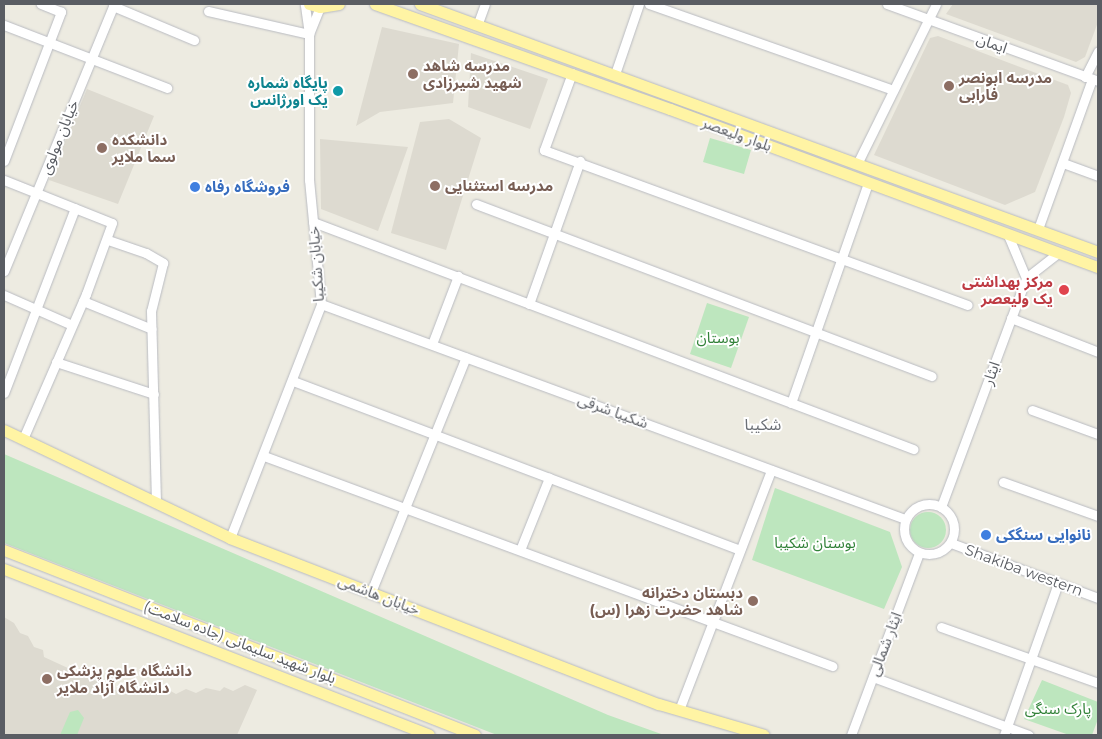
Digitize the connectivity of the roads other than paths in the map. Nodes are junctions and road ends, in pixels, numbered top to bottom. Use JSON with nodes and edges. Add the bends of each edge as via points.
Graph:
{"nodes":[{"id":1,"x":41,"y":4,"type":"edge"},
{"id":2,"x":305,"y":4,"type":"edge"},
{"id":3,"x":339,"y":4,"type":"edge"},
{"id":4,"x":375,"y":4,"type":"edge"},
{"id":5,"x":420,"y":4,"type":"edge"},
{"id":6,"x":485,"y":4,"type":"edge"},
{"id":7,"x":639,"y":4,"type":"edge"},
{"id":8,"x":649,"y":4,"type":"edge"},
{"id":9,"x":886,"y":4,"type":"edge"},
{"id":10,"x":936,"y":4,"type":"edge"},
{"id":11,"x":113,"y":5,"type":"edge"},
{"id":12,"x":315,"y":6,"type":"edge"},
{"id":13,"x":208,"y":11,"type":"dead end"},
{"id":14,"x":928,"y":19,"type":"junction"},
{"id":15,"x":478,"y":24,"type":"junction"},
{"id":16,"x":4,"y":25,"type":"edge"},
{"id":17,"x":309,"y":34,"type":"junction"},
{"id":18,"x":194,"y":40,"type":"dead end"},
{"id":19,"x":50,"y":42,"type":"junction"},
{"id":20,"x":1098,"y":51,"type":"edge"},
{"id":21,"x":91,"y":58,"type":"junction"},
{"id":22,"x":572,"y":73,"type":"junction"},
{"id":23,"x":615,"y":74,"type":"junction"},
{"id":24,"x":1092,"y":79,"type":"edge"},
{"id":25,"x":167,"y":88,"type":"dead end"},
{"id":26,"x":893,"y":90,"type":"junction"},
{"id":27,"x":4,"y":161,"type":"edge"},
{"id":28,"x":580,"y":161,"type":"junction"},
{"id":29,"x":858,"y":162,"type":"junction"},
{"id":30,"x":1063,"y":163,"type":"junction"},
{"id":31,"x":1098,"y":176,"type":"edge"},
{"id":32,"x":4,"y":180,"type":"edge"},
{"id":33,"x":868,"y":183,"type":"junction"},
{"id":34,"x":36,"y":193,"type":"junction"},
{"id":35,"x":476,"y":204,"type":"dead end"},
{"id":36,"x":74,"y":208,"type":"junction"},
{"id":37,"x":313,"y":222,"type":"junction"},
{"id":38,"x":1038,"y":229,"type":"junction"},
{"id":39,"x":555,"y":233,"type":"junction"},
{"id":40,"x":1008,"y":235,"type":"junction"},
{"id":41,"x":108,"y":240,"type":"junction"},
{"id":42,"x":1098,"y":252,"type":"edge"},
{"id":43,"x":1058,"y":253,"type":"junction"},
{"id":44,"x":843,"y":261,"type":"junction"},
{"id":45,"x":1098,"y":267,"type":"edge"},
{"id":46,"x":4,"y":271,"type":"edge"},
{"id":47,"x":458,"y":276,"type":"junction"},
{"id":48,"x":1026,"y":278,"type":"junction"},
{"id":49,"x":4,"y":295,"type":"edge"},
{"id":50,"x":83,"y":301,"type":"junction"},
{"id":51,"x":321,"y":304,"type":"junction"},
{"id":52,"x":529,"y":304,"type":"junction"},
{"id":53,"x":968,"y":304,"type":"dead end"},
{"id":54,"x":37,"y":310,"type":"junction"},
{"id":55,"x":1011,"y":318,"type":"junction"},
{"id":56,"x":72,"y":325,"type":"junction"},
{"id":57,"x":152,"y":329,"type":"junction"},
{"id":58,"x":818,"y":332,"type":"junction"},
{"id":59,"x":432,"y":344,"type":"junction"},
{"id":60,"x":1098,"y":352,"type":"edge"},
{"id":61,"x":466,"y":357,"type":"junction"},
{"id":62,"x":56,"y":362,"type":"junction"},
{"id":63,"x":932,"y":376,"type":"dead end"},
{"id":64,"x":293,"y":381,"type":"junction"},
{"id":65,"x":4,"y":393,"type":"edge"},
{"id":66,"x":154,"y":394,"type":"junction"},
{"id":67,"x":791,"y":403,"type":"junction"},
{"id":68,"x":1032,"y":410,"type":"dead end"},
{"id":69,"x":4,"y":430,"type":"edge"},
{"id":70,"x":1098,"y":434,"type":"edge"},
{"id":71,"x":435,"y":435,"type":"junction"},
{"id":72,"x":23,"y":439,"type":"junction"},
{"id":73,"x":914,"y":449,"type":"dead end"},
{"id":74,"x":264,"y":456,"type":"junction"},
{"id":75,"x":771,"y":470,"type":"junction"},
{"id":76,"x":549,"y":478,"type":"junction"},
{"id":77,"x":1003,"y":482,"type":"dead end"},
{"id":78,"x":156,"y":503,"type":"junction"},
{"id":79,"x":940,"y":506,"type":"junction"},
{"id":80,"x":405,"y":508,"type":"junction"},
{"id":81,"x":1098,"y":516,"type":"edge"},
{"id":82,"x":905,"y":519,"type":"junction"},
{"id":83,"x":230,"y":538,"type":"junction"},
{"id":84,"x":951,"y":543,"type":"junction"},
{"id":85,"x":4,"y":550,"type":"edge"},
{"id":86,"x":520,"y":550,"type":"junction"},
{"id":87,"x":740,"y":550,"type":"junction"},
{"id":88,"x":919,"y":553,"type":"junction"},
{"id":89,"x":4,"y":570,"type":"edge"},
{"id":90,"x":1058,"y":583,"type":"junction"},
{"id":91,"x":372,"y":592,"type":"junction"},
{"id":92,"x":1098,"y":598,"type":"edge"},
{"id":93,"x":713,"y":622,"type":"junction"},
{"id":94,"x":941,"y":627,"type":"dead end"},
{"id":95,"x":1031,"y":659,"type":"junction"},
{"id":96,"x":832,"y":666,"type":"dead end"},
{"id":97,"x":873,"y":677,"type":"junction"},
{"id":98,"x":1098,"y":683,"type":"edge"},
{"id":99,"x":680,"y":710,"type":"junction"},
{"id":100,"x":1005,"y":731,"type":"edge"},
{"id":101,"x":429,"y":735,"type":"edge"},
{"id":102,"x":476,"y":735,"type":"edge"},
{"id":103,"x":764,"y":735,"type":"edge"},
{"id":104,"x":851,"y":735,"type":"edge"},
{"id":105,"x":1029,"y":735,"type":"edge"}],
"edges":[{"from":1,"to":19,"type":"street","via":[[61,12]]},
{"from":2,"to":17,"type":"street"},
{"from":3,"to":12,"type":"main road"},
{"from":4,"to":22,"type":"main road","name":"بلوار ولیعصر"},
{"from":5,"to":15,"type":"main road","name":"بلوار ولیعصر"},
{"from":6,"to":15,"type":"street"},
{"from":7,"to":23,"type":"street"},
{"from":8,"to":26,"type":"street"},
{"from":9,"to":14,"type":"street","name":"ایمان"},
{"from":10,"to":14,"type":"street"},
{"from":11,"to":18,"type":"street"},
{"from":11,"to":21,"type":"street","name":"خیابان مولوی"},
{"from":12,"to":17,"type":"street"},
{"from":13,"to":17,"type":"street"},
{"from":14,"to":24,"type":"street","name":"ایمان"},
{"from":14,"to":26,"type":"street"},
{"from":15,"to":23,"type":"main road","name":"بلوار ولیعصر"},
{"from":16,"to":19,"type":"street"},
{"from":17,"to":37,"type":"street","name":"خیابان شکیبا","via":[[309,180]]},
{"from":19,"to":21,"type":"street"},
{"from":19,"to":27,"type":"street"},
{"from":20,"to":24,"type":"street"},
{"from":21,"to":25,"type":"street"},
{"from":21,"to":34,"type":"street","name":"خیابان مولوی"},
{"from":22,"to":28,"type":"street","via":[[544,150]]},
{"from":22,"to":33,"type":"main road","name":"بلوار ولیعصر"},
{"from":23,"to":29,"type":"main road","name":"بلوار ولیعصر"},
{"from":24,"to":30,"type":"street"},
{"from":26,"to":29,"type":"street"},
{"from":28,"to":39,"type":"street"},
{"from":28,"to":44,"type":"street"},
{"from":29,"to":33,"type":"main road"},
{"from":29,"to":38,"type":"main road","name":"بلوار ولیعصر"},
{"from":30,"to":31,"type":"street"},
{"from":30,"to":38,"type":"street"},
{"from":32,"to":34,"type":"street"},
{"from":33,"to":40,"type":"main road","name":"بلوار ولیعصر"},
{"from":33,"to":44,"type":"street"},
{"from":34,"to":36,"type":"street"},
{"from":34,"to":46,"type":"street","name":"خیابان مولوی"},
{"from":35,"to":39,"type":"street"},
{"from":36,"to":41,"type":"street","via":[[112,222]]},
{"from":36,"to":54,"type":"street"},
{"from":37,"to":47,"type":"street"},
{"from":37,"to":51,"type":"street","name":"خیابان شکیبا"},
{"from":38,"to":42,"type":"main road","name":"بلوار ولیعصر"},
{"from":39,"to":52,"type":"street"},
{"from":39,"to":58,"type":"street"},
{"from":40,"to":43,"type":"main road","name":"بلوار ولیعصر"},
{"from":40,"to":48,"type":"street"},
{"from":41,"to":50,"type":"street"},
{"from":41,"to":57,"type":"street","via":[[146,253],[163,264],[151,311]]},
{"from":43,"to":45,"type":"main road","name":"بلوار ولیعصر"},
{"from":43,"to":48,"type":"street"},
{"from":44,"to":53,"type":"street"},
{"from":44,"to":58,"type":"street"},
{"from":47,"to":52,"type":"street"},
{"from":47,"to":59,"type":"street"},
{"from":48,"to":55,"type":"street","name":"ایثار"},
{"from":49,"to":54,"type":"street"},
{"from":50,"to":56,"type":"street"},
{"from":50,"to":57,"type":"street"},
{"from":51,"to":59,"type":"street","name":"شکیبا شرقی"},
{"from":51,"to":64,"type":"street","name":"خیابان شکیبا"},
{"from":52,"to":67,"type":"street"},
{"from":54,"to":56,"type":"street"},
{"from":54,"to":65,"type":"street"},
{"from":55,"to":60,"type":"street"},
{"from":55,"to":79,"type":"street","name":"ایثار"},
{"from":56,"to":62,"type":"street"},
{"from":57,"to":66,"type":"street"},
{"from":58,"to":63,"type":"street"},
{"from":58,"to":67,"type":"street"},
{"from":59,"to":61,"type":"street","name":"شکیبا شرقی"},
{"from":61,"to":71,"type":"street"},
{"from":61,"to":75,"type":"street","name":"شکیبا شرقی"},
{"from":62,"to":66,"type":"street"},
{"from":62,"to":72,"type":"street"},
{"from":64,"to":71,"type":"street"},
{"from":64,"to":74,"type":"street","name":"خیابان شکیبا"},
{"from":66,"to":78,"type":"street"},
{"from":67,"to":73,"type":"street"},
{"from":68,"to":70,"type":"street"},
{"from":69,"to":72,"type":"main road","name":"خیابان هاشمی"},
{"from":71,"to":76,"type":"street"},
{"from":71,"to":80,"type":"street"},
{"from":72,"to":78,"type":"main road","name":"خیابان هاشمی"},
{"from":74,"to":80,"type":"street"},
{"from":74,"to":83,"type":"street","name":"خیابان شکیبا"},
{"from":75,"to":82,"type":"street","name":"شکیبا شرقی"},
{"from":75,"to":87,"type":"street"},
{"from":76,"to":86,"type":"street"},
{"from":76,"to":87,"type":"street"},
{"from":77,"to":81,"type":"street"},
{"from":78,"to":83,"type":"main road","name":"خیابان هاشمی"},
{"from":79,"to":82,"type":"street","via":[[924,504]]},
{"from":79,"to":84,"type":"street","via":[[954,522]]},
{"from":80,"to":86,"type":"street"},
{"from":80,"to":91,"type":"street"},
{"from":82,"to":88,"type":"street","via":[[904,535]]},
{"from":83,"to":91,"type":"main road","name":"خیابان هاشمی"},
{"from":84,"to":88,"type":"street","via":[[940,552]]},
{"from":84,"to":90,"type":"street","name":"Shakiba western"},
{"from":85,"to":102,"type":"main road","name":"بلوار شهید سلیمانی (جاده سلامت)"},
{"from":86,"to":93,"type":"street"},
{"from":87,"to":93,"type":"street"},
{"from":88,"to":97,"type":"street","name":"ایثار شمالی"},
{"from":89,"to":101,"type":"main road","name":"بلوار شهید سلیمانی (جاده سلامت)"},
{"from":90,"to":92,"type":"street","name":"Shakiba western"},
{"from":90,"to":95,"type":"street"},
{"from":91,"to":99,"type":"main road","name":"خیابان هاشمی","via":[[570,671]]},
{"from":93,"to":96,"type":"street"},
{"from":93,"to":99,"type":"street"},
{"from":94,"to":95,"type":"street"},
{"from":95,"to":98,"type":"street"},
{"from":95,"to":100,"type":"street"},
{"from":97,"to":100,"type":"street"},
{"from":97,"to":104,"type":"street","name":"ایثار شمالی"},
{"from":99,"to":103,"type":"main road","name":"خیابان هاشمی"},
{"from":100,"to":105,"type":"street"}]}
